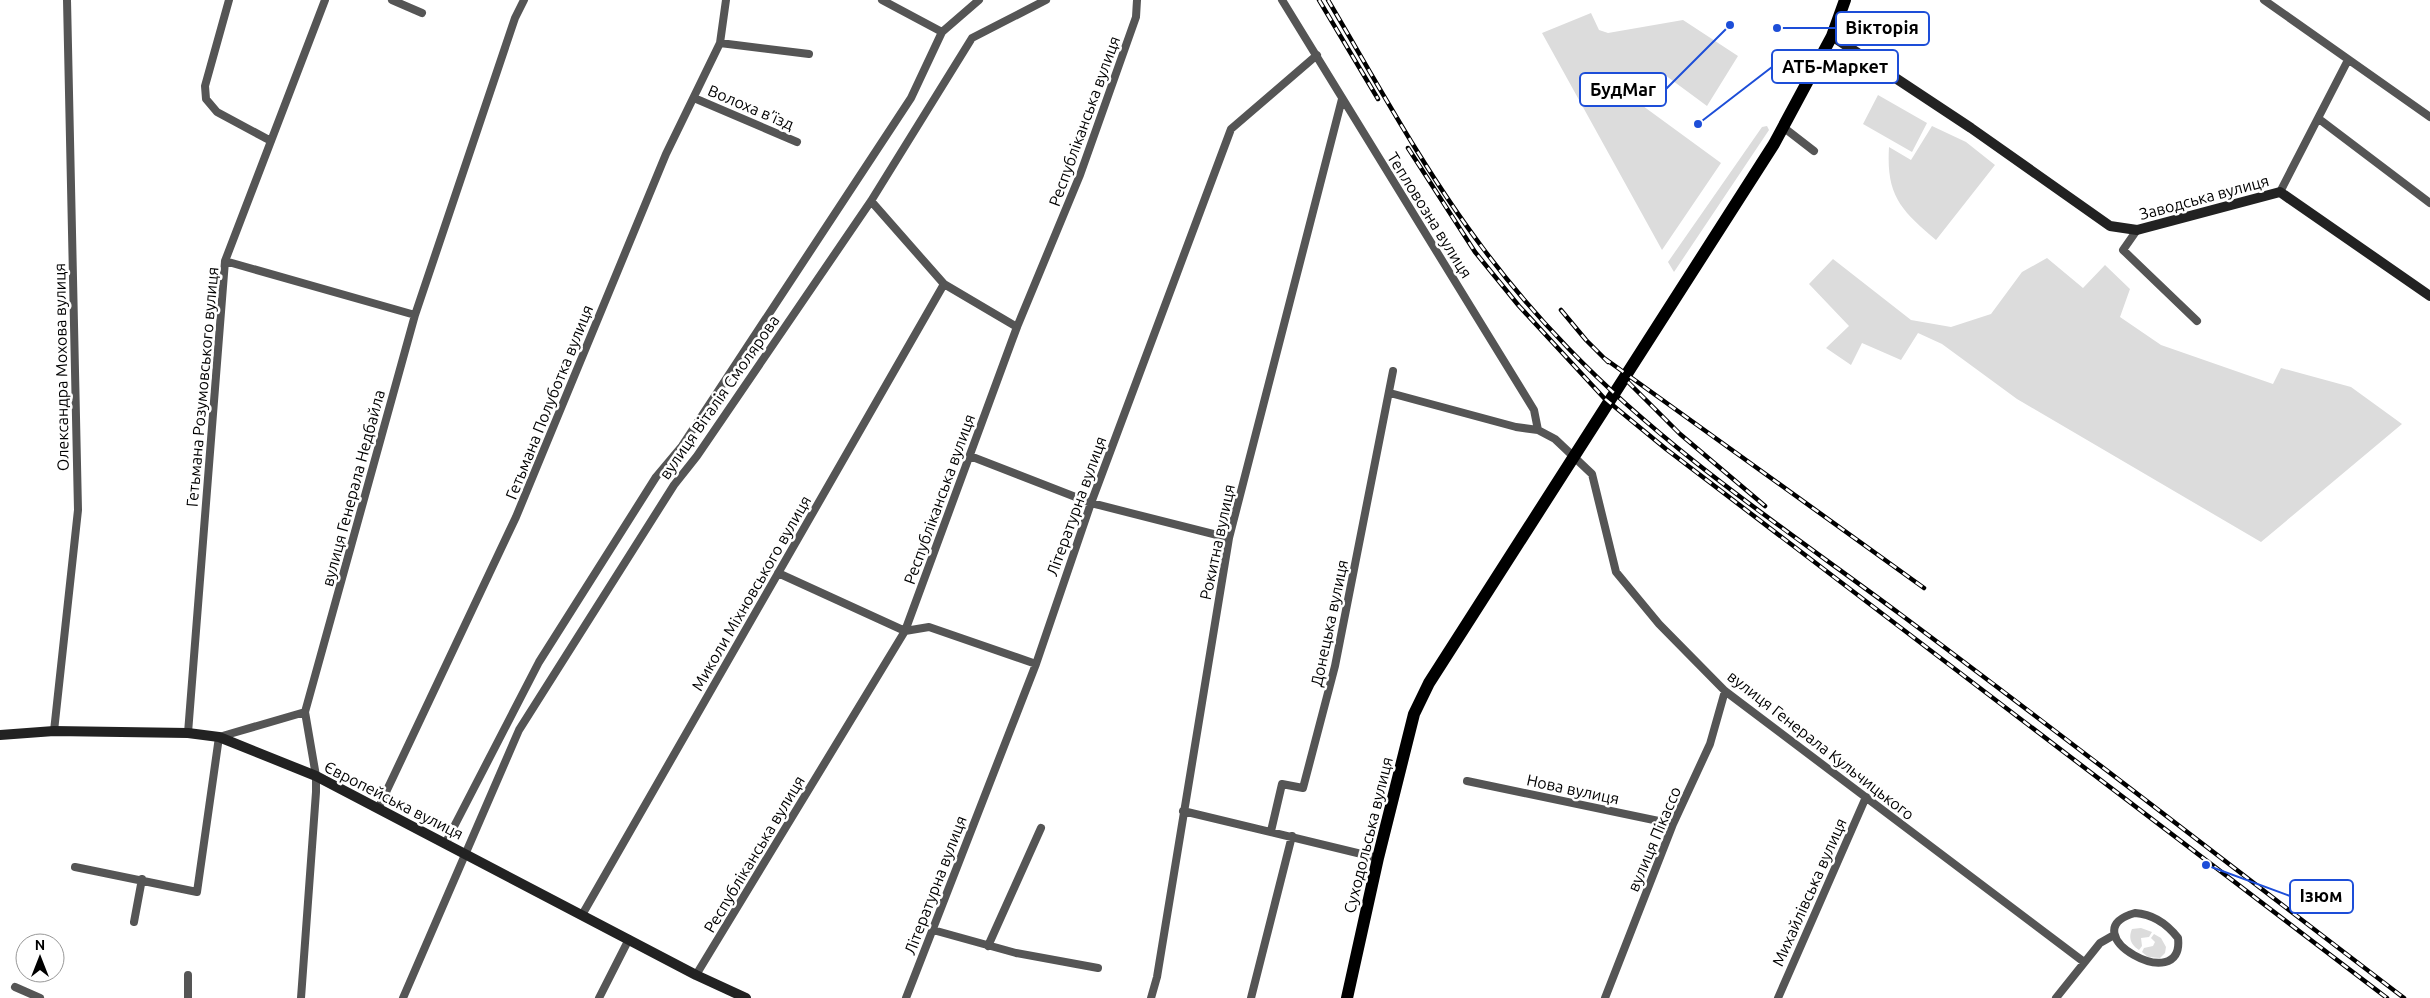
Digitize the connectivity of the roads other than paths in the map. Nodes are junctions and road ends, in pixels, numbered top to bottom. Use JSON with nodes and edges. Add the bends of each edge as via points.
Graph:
{"nodes":[{"id":1,"x":67,"y":0,"type":"edge"},
{"id":2,"x":229,"y":0,"type":"edge"},
{"id":3,"x":325,"y":0,"type":"edge"},
{"id":4,"x":392,"y":0,"type":"edge"},
{"id":5,"x":524,"y":0,"type":"edge"},
{"id":6,"x":726,"y":0,"type":"edge"},
{"id":7,"x":882,"y":0,"type":"edge"},
{"id":8,"x":980,"y":0,"type":"edge"},
{"id":9,"x":1046,"y":0,"type":"edge"},
{"id":10,"x":1137,"y":0,"type":"edge"},
{"id":11,"x":1282,"y":0,"type":"edge"},
{"id":12,"x":1844,"y":0,"type":"edge"},
{"id":13,"x":2264,"y":0,"type":"edge"},
{"id":14,"x":2280,"y":0,"type":"edge"},
{"id":15,"x":2274,"y":8,"type":"junction"},
{"id":16,"x":422,"y":13,"type":"dead end"},
{"id":17,"x":942,"y":32,"type":"junction"},
{"id":18,"x":1832,"y":36,"type":"junction"},
{"id":19,"x":720,"y":43,"type":"junction"},
{"id":20,"x":810,"y":54,"type":"dead end"},
{"id":21,"x":1317,"y":55,"type":"junction"},
{"id":22,"x":2348,"y":60,"type":"junction"},
{"id":23,"x":694,"y":98,"type":"junction"},
{"id":24,"x":1342,"y":99,"type":"junction"},
{"id":25,"x":2430,"y":117,"type":"edge"},
{"id":26,"x":2319,"y":119,"type":"junction"},
{"id":27,"x":1783,"y":127,"type":"junction"},
{"id":28,"x":271,"y":140,"type":"junction"},
{"id":29,"x":797,"y":142,"type":"dead end"},
{"id":30,"x":1814,"y":151,"type":"dead end"},
{"id":31,"x":2280,"y":192,"type":"junction"},
{"id":32,"x":871,"y":201,"type":"junction"},
{"id":33,"x":2430,"y":203,"type":"edge"},
{"id":34,"x":2137,"y":230,"type":"junction"},
{"id":35,"x":225,"y":261,"type":"junction"},
{"id":36,"x":944,"y":284,"type":"junction"},
{"id":37,"x":2430,"y":296,"type":"edge"},
{"id":38,"x":415,"y":314,"type":"junction"},
{"id":39,"x":2198,"y":321,"type":"dead end"},
{"id":40,"x":1017,"y":327,"type":"junction"},
{"id":41,"x":1393,"y":371,"type":"dead end"},
{"id":42,"x":1390,"y":393,"type":"junction"},
{"id":43,"x":1538,"y":430,"type":"junction"},
{"id":44,"x":970,"y":456,"type":"junction"},
{"id":45,"x":1091,"y":503,"type":"junction"},
{"id":46,"x":1229,"y":538,"type":"junction"},
{"id":47,"x":778,"y":572,"type":"junction"},
{"id":48,"x":905,"y":632,"type":"junction"},
{"id":49,"x":1036,"y":664,"type":"junction"},
{"id":50,"x":1725,"y":690,"type":"junction"},
{"id":51,"x":305,"y":712,"type":"junction"},
{"id":52,"x":54,"y":731,"type":"junction"},
{"id":53,"x":188,"y":733,"type":"junction"},
{"id":54,"x":0,"y":735,"type":"edge"},
{"id":55,"x":218,"y":737,"type":"junction"},
{"id":56,"x":316,"y":776,"type":"junction"},
{"id":57,"x":1467,"y":781,"type":"dead end"},
{"id":58,"x":1866,"y":797,"type":"junction"},
{"id":59,"x":378,"y":809,"type":"junction"},
{"id":60,"x":1182,"y":811,"type":"junction"},
{"id":61,"x":1673,"y":824,"type":"junction"},
{"id":62,"x":1041,"y":828,"type":"dead end"},
{"id":63,"x":1271,"y":831,"type":"junction"},
{"id":64,"x":1292,"y":836,"type":"junction"},
{"id":65,"x":445,"y":844,"type":"junction"},
{"id":66,"x":464,"y":854,"type":"junction"},
{"id":67,"x":1378,"y":858,"type":"junction"},
{"id":68,"x":75,"y":867,"type":"dead end"},
{"id":69,"x":142,"y":880,"type":"junction"},
{"id":70,"x":582,"y":914,"type":"junction"},
{"id":71,"x":134,"y":922,"type":"dead end"},
{"id":72,"x":933,"y":930,"type":"junction"},
{"id":73,"x":2114,"y":934,"type":"junction"},
{"id":74,"x":629,"y":939,"type":"junction"},
{"id":75,"x":988,"y":946,"type":"junction"},
{"id":76,"x":2084,"y":962,"type":"junction"},
{"id":77,"x":1098,"y":968,"type":"dead end"},
{"id":78,"x":188,"y":975,"type":"dead end"},
{"id":79,"x":696,"y":975,"type":"junction"},
{"id":80,"x":15,"y":988,"type":"dead end"},
{"id":81,"x":40,"y":998,"type":"edge"},
{"id":82,"x":188,"y":998,"type":"edge"},
{"id":83,"x":301,"y":998,"type":"edge"},
{"id":84,"x":403,"y":998,"type":"edge"},
{"id":85,"x":599,"y":998,"type":"edge"},
{"id":86,"x":746,"y":998,"type":"edge"},
{"id":87,"x":906,"y":998,"type":"edge"},
{"id":88,"x":1151,"y":998,"type":"edge"},
{"id":89,"x":1251,"y":998,"type":"edge"},
{"id":90,"x":1346,"y":998,"type":"edge"},
{"id":91,"x":1605,"y":998,"type":"edge"},
{"id":92,"x":1778,"y":998,"type":"edge"},
{"id":93,"x":2056,"y":998,"type":"edge"}],
"edges":[{"from":1,"to":52,"type":"street","name":"Олександра Мохова вулиця","via":[[78,510]]},
{"from":2,"to":28,"type":"street","via":[[205,86],[206,99],[217,112]]},
{"from":3,"to":28,"type":"street","name":"Гетьмана Розумовського вулиця"},
{"from":4,"to":16,"type":"street"},
{"from":5,"to":38,"type":"street","name":"вулиця Генерала Недбайла","via":[[515,18]]},
{"from":6,"to":19,"type":"street","name":"Гетьмана Полуботка вулиця"},
{"from":7,"to":17,"type":"street"},
{"from":8,"to":17,"type":"street","name":"вулиця Віталія Смолярова"},
{"from":9,"to":32,"type":"street","name":"вулиця Віталія Смолярова","via":[[972,38]]},
{"from":10,"to":40,"type":"street","name":"Республіканська вулиця","via":[[1136,17],[1080,175]]},
{"from":11,"to":21,"type":"street","name":"Тепловозна вулиця"},
{"from":12,"to":18,"type":"main road","name":"Суходольська вулиця"},
{"from":13,"to":15,"type":"street"},
{"from":14,"to":15,"type":"street"},
{"from":15,"to":22,"type":"street"},
{"from":17,"to":65,"type":"street","name":"вулиця Віталія Смолярова","via":[[910,98],[682,446],[656,477],[540,662]]},
{"from":18,"to":27,"type":"main road","name":"Суходольська вулиця"},
{"from":18,"to":34,"type":"street","name":"Заводська вулиця","via":[[2110,226]]},
{"from":19,"to":20,"type":"street"},
{"from":19,"to":23,"type":"street","name":"Гетьмана Полуботка вулиця"},
{"from":21,"to":24,"type":"street","name":"Тепловозна вулиця"},
{"from":21,"to":45,"type":"street","name":"Літературна вулиця","via":[[1231,129]]},
{"from":22,"to":25,"type":"street"},
{"from":22,"to":26,"type":"street"},
{"from":23,"to":29,"type":"street","name":"Волоха в’їзд"},
{"from":23,"to":59,"type":"street","name":"Гетьмана Полуботка вулиця","via":[[666,154],[516,518]]},
{"from":24,"to":43,"type":"street","name":"Тепловозна вулиця","via":[[1534,410]]},
{"from":24,"to":46,"type":"street","name":"Рокитна вулиця"},
{"from":26,"to":31,"type":"street"},
{"from":26,"to":33,"type":"street"},
{"from":27,"to":30,"type":"street"},
{"from":27,"to":67,"type":"main road","name":"Суходольська вулиця","via":[[1429,683],[1414,714]]},
{"from":28,"to":35,"type":"street","name":"Гетьмана Розумовського вулиця"},
{"from":31,"to":34,"type":"street","name":"Заводська вулиця"},
{"from":31,"to":37,"type":"street","name":"Заводська вулиця"},
{"from":32,"to":36,"type":"street"},
{"from":32,"to":66,"type":"street","name":"вулиця Віталія Смолярова","via":[[674,485],[525,721]]},
{"from":34,"to":39,"type":"street","via":[[2123,250]]},
{"from":35,"to":38,"type":"street"},
{"from":35,"to":53,"type":"street","name":"Гетьмана Розумовського вулиця"},
{"from":36,"to":40,"type":"street"},
{"from":36,"to":47,"type":"street","name":"Миколи Міхновського вулиця"},
{"from":38,"to":51,"type":"street","name":"вулиця Генерала Недбайла"},
{"from":40,"to":44,"type":"street","name":"Республіканська вулиця"},
{"from":41,"to":42,"type":"street","name":"Донецька вулиця"},
{"from":42,"to":43,"type":"street"},
{"from":42,"to":63,"type":"street","name":"Донецька вулиця","via":[[1335,666],[1303,788],[1282,784]]},
{"from":43,"to":50,"type":"street","name":"вулиця Генерала Кульчицького","via":[[1555,439],[1592,474],[1616,572],[1659,624]]},
{"from":44,"to":45,"type":"street"},
{"from":44,"to":48,"type":"street","name":"Республіканська вулиця"},
{"from":45,"to":46,"type":"street"},
{"from":45,"to":49,"type":"street","name":"Літературна вулиця"},
{"from":46,"to":60,"type":"street","name":"Рокитна вулиця"},
{"from":47,"to":48,"type":"street"},
{"from":47,"to":70,"type":"street","name":"Миколи Міхновського вулиця"},
{"from":48,"to":49,"type":"street","via":[[929,627]]},
{"from":48,"to":79,"type":"street","name":"Республіканська вулиця"},
{"from":49,"to":72,"type":"street","name":"Літературна вулиця"},
{"from":50,"to":58,"type":"street","name":"вулиця Генерала Кульчицького"},
{"from":50,"to":61,"type":"street","name":"вулиця Пікассо","via":[[1710,744]]},
{"from":51,"to":55,"type":"street"},
{"from":51,"to":56,"type":"street","name":"вулиця Генерала Недбайла"},
{"from":52,"to":53,"type":"street","name":"Європейська вулиця"},
{"from":52,"to":54,"type":"street","name":"Європейська вулиця"},
{"from":53,"to":55,"type":"street","name":"Європейська вулиця"},
{"from":55,"to":56,"type":"street","name":"Європейська вулиця"},
{"from":55,"to":69,"type":"street","via":[[197,892]]},
{"from":56,"to":59,"type":"street","name":"Європейська вулиця"},
{"from":56,"to":83,"type":"street","name":"вулиця Генерала Недбайла"},
{"from":57,"to":61,"type":"street","name":"Нова вулиця"},
{"from":58,"to":76,"type":"street","name":"вулиця Генерала Кульчицького"},
{"from":58,"to":92,"type":"street","name":"Михайлівська вулиця"},
{"from":59,"to":65,"type":"street","name":"Європейська вулиця"},
{"from":60,"to":63,"type":"street"},
{"from":60,"to":88,"type":"street","name":"Рокитна вулиця"},
{"from":61,"to":91,"type":"street","name":"вулиця Пікассо"},
{"from":62,"to":75,"type":"street"},
{"from":63,"to":64,"type":"street"},
{"from":64,"to":67,"type":"street"},
{"from":64,"to":89,"type":"street"},
{"from":65,"to":66,"type":"street","name":"Європейська вулиця"},
{"from":66,"to":70,"type":"street","name":"Європейська вулиця"},
{"from":66,"to":84,"type":"street"},
{"from":67,"to":90,"type":"main road","name":"Суходольська вулиця"},
{"from":68,"to":69,"type":"street"},
{"from":69,"to":71,"type":"street"},
{"from":70,"to":74,"type":"street","name":"Європейська вулиця"},
{"from":72,"to":75,"type":"street"},
{"from":72,"to":87,"type":"street","name":"Літературна вулиця"},
{"from":73,"to":73,"type":"street","via":[[2122,950],[2143,966],[2161,967],[2172,963],[2177,956],[2178,938],[2159,920],[2147,914],[2125,916],[2118,922]]},
{"from":73,"to":76,"type":"street","via":[[2100,943]]},
{"from":74,"to":79,"type":"street","name":"Європейська вулиця"},
{"from":74,"to":85,"type":"street"},
{"from":75,"to":77,"type":"street"},
{"from":76,"to":93,"type":"street"},
{"from":78,"to":82,"type":"street"},
{"from":79,"to":86,"type":"street","name":"Європейська вулиця"},
{"from":80,"to":81,"type":"street"}]}
